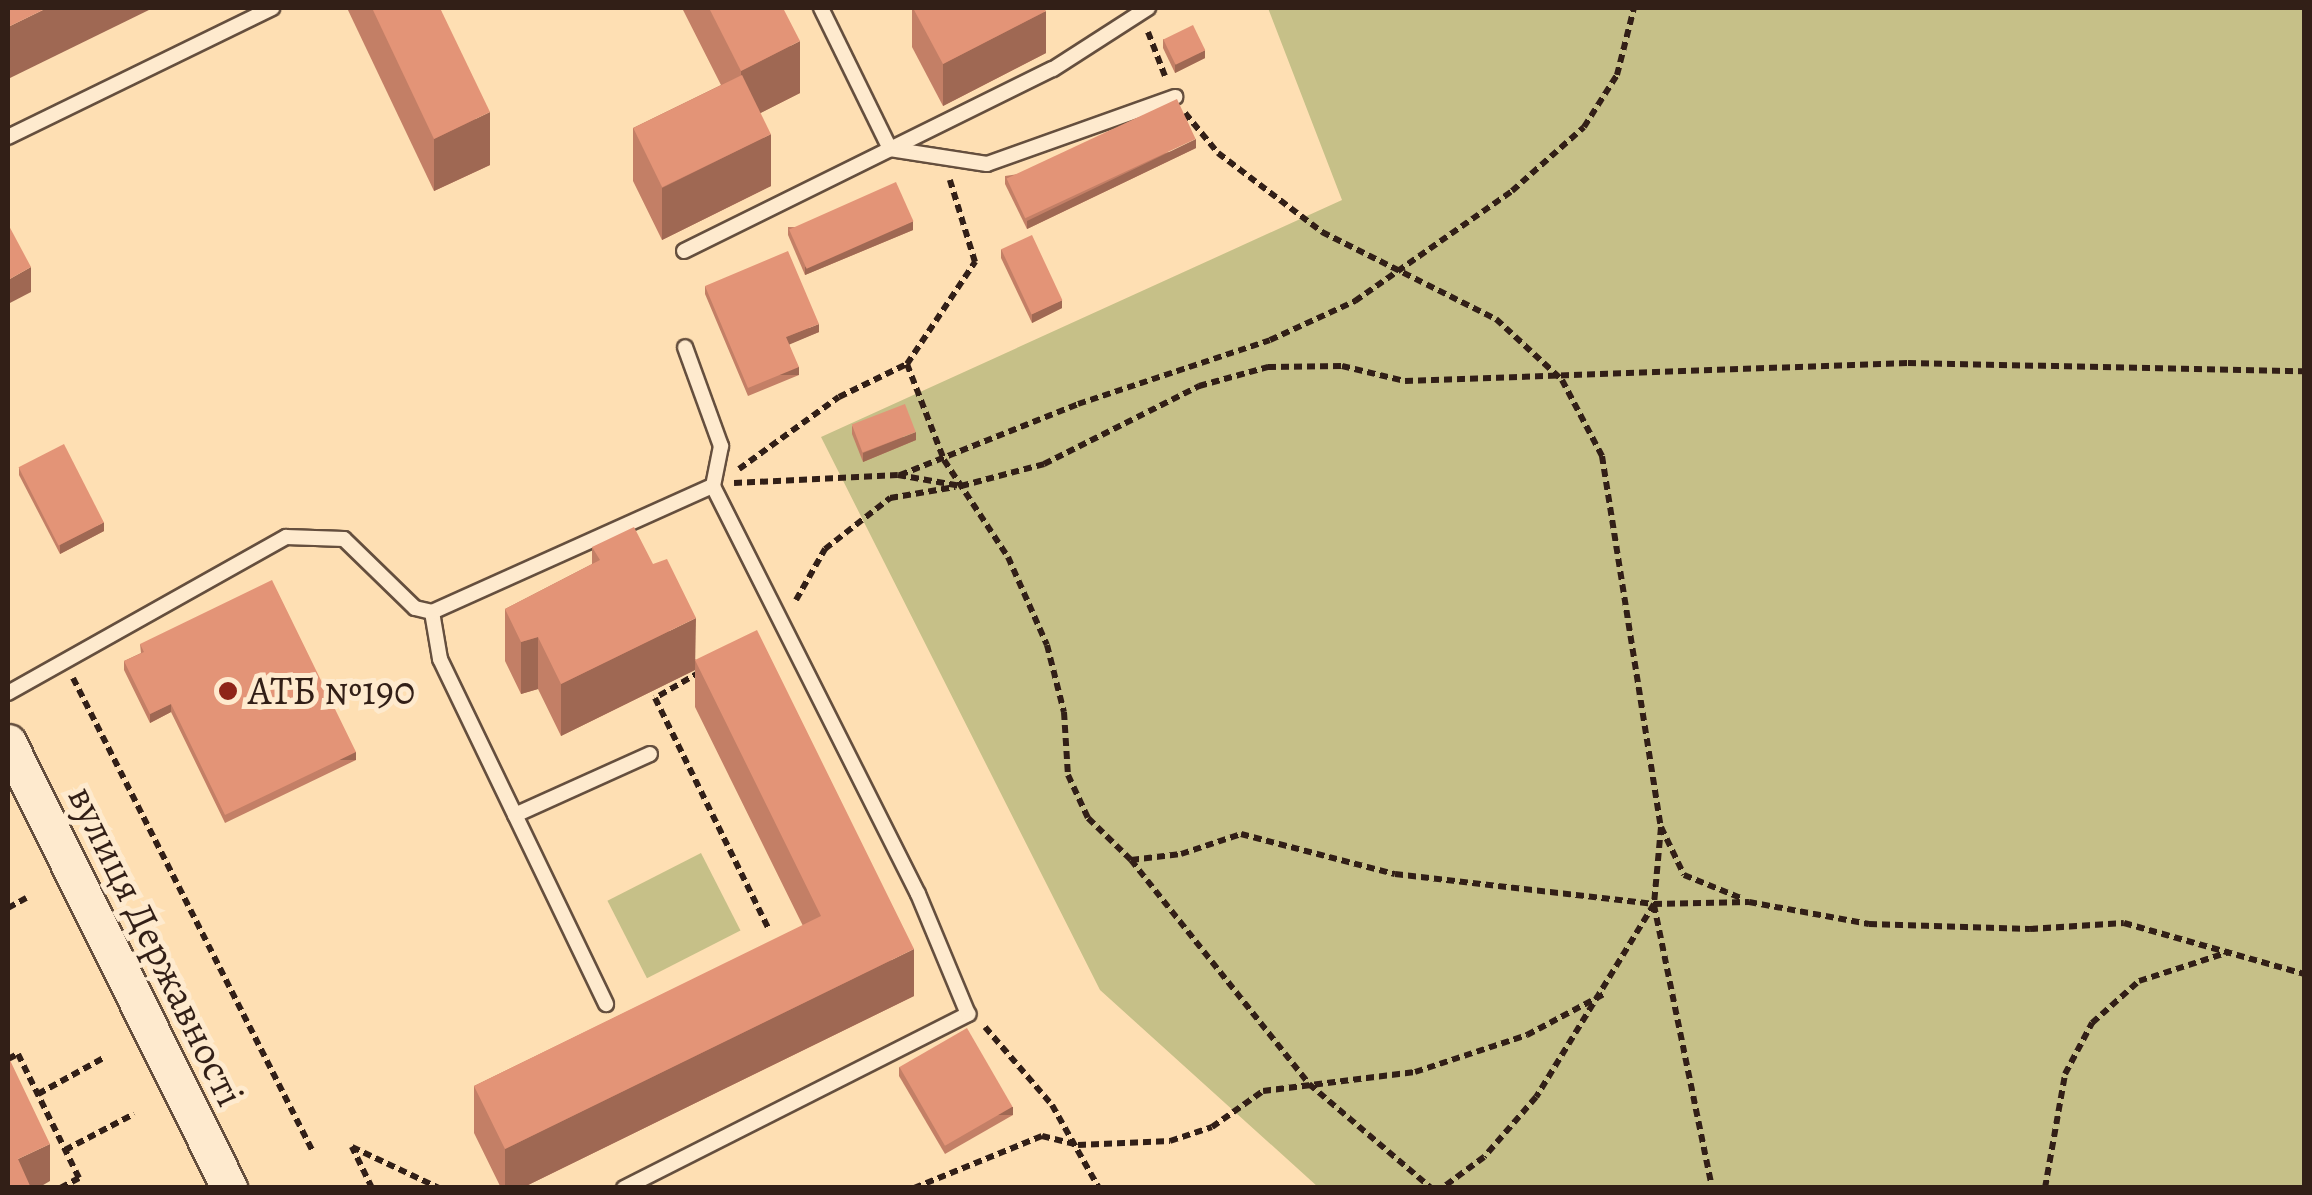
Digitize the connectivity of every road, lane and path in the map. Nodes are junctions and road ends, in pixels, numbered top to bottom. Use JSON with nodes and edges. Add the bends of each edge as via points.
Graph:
{"nodes":[{"id":1,"x":272,"y":8,"type":"edge"},
{"id":2,"x":821,"y":8,"type":"edge"},
{"id":3,"x":1634,"y":8,"type":"edge"},
{"id":4,"x":1145,"y":12,"type":"edge"},
{"id":5,"x":1176,"y":97,"type":"junction"},
{"id":6,"x":8,"y":138,"type":"edge"},
{"id":7,"x":890,"y":149,"type":"junction"},
{"id":8,"x":948,"y":174,"type":"dead end"},
{"id":9,"x":684,"y":251,"type":"dead end"},
{"id":10,"x":1396,"y":272,"type":"junction"},
{"id":11,"x":685,"y":347,"type":"dead end"},
{"id":12,"x":907,"y":364,"type":"junction"},
{"id":13,"x":2304,"y":370,"type":"edge"},
{"id":14,"x":1562,"y":380,"type":"junction"},
{"id":15,"x":944,"y":460,"type":"junction"},
{"id":16,"x":898,"y":475,"type":"junction"},
{"id":17,"x":713,"y":486,"type":"junction"},
{"id":18,"x":961,"y":486,"type":"junction"},
{"id":19,"x":432,"y":612,"type":"junction"},
{"id":20,"x":784,"y":622,"type":"junction"},
{"id":21,"x":63,"y":658,"type":"junction"},
{"id":22,"x":704,"y":670,"type":"edge"},
{"id":23,"x":8,"y":693,"type":"edge"},
{"id":24,"x":8,"y":742,"type":"edge"},
{"id":25,"x":650,"y":754,"type":"dead end"},
{"id":26,"x":515,"y":815,"type":"junction"},
{"id":27,"x":1660,"y":827,"type":"junction"},
{"id":28,"x":1132,"y":860,"type":"junction"},
{"id":29,"x":26,"y":898,"type":"dead end"},
{"id":30,"x":1749,"y":902,"type":"junction"},
{"id":31,"x":1654,"y":904,"type":"junction"},
{"id":32,"x":8,"y":908,"type":"edge"},
{"id":33,"x":769,"y":930,"type":"dead end"},
{"id":34,"x":2230,"y":952,"type":"junction"},
{"id":35,"x":2304,"y":974,"type":"edge"},
{"id":36,"x":1605,"y":994,"type":"junction"},
{"id":37,"x":606,"y":1004,"type":"dead end"},
{"id":38,"x":968,"y":1014,"type":"junction"},
{"id":39,"x":105,"y":1057,"type":"dead end"},
{"id":40,"x":8,"y":1059,"type":"edge"},
{"id":41,"x":1309,"y":1084,"type":"junction"},
{"id":42,"x":38,"y":1094,"type":"junction"},
{"id":43,"x":134,"y":1114,"type":"dead end"},
{"id":44,"x":1078,"y":1144,"type":"junction"},
{"id":45,"x":65,"y":1150,"type":"junction"},
{"id":46,"x":312,"y":1150,"type":"dead end"},
{"id":47,"x":60,"y":1188,"type":"edge"},
{"id":48,"x":230,"y":1188,"type":"edge"},
{"id":49,"x":372,"y":1188,"type":"edge"},
{"id":50,"x":439,"y":1188,"type":"edge"},
{"id":51,"x":624,"y":1188,"type":"edge"},
{"id":52,"x":914,"y":1188,"type":"edge"},
{"id":53,"x":1100,"y":1188,"type":"edge"},
{"id":54,"x":1431,"y":1188,"type":"edge"},
{"id":55,"x":1442,"y":1188,"type":"edge"},
{"id":56,"x":1712,"y":1188,"type":"edge"},
{"id":57,"x":2044,"y":1188,"type":"edge"}],
"edges":[{"from":1,"to":6,"type":"lane"},
{"from":2,"to":7,"type":"lane"},
{"from":3,"to":10,"type":"path","via":[[1616,75],[1584,127],[1512,191]]},
{"from":4,"to":5,"type":"path"},
{"from":4,"to":7,"type":"lane"},
{"from":5,"to":7,"type":"lane","via":[[988,164]]},
{"from":5,"to":10,"type":"path","via":[[1218,153],[1322,232]]},
{"from":7,"to":9,"type":"lane"},
{"from":8,"to":12,"type":"path","via":[[975,262]]},
{"from":10,"to":14,"type":"path","via":[[1496,319]]},
{"from":10,"to":15,"type":"path","via":[[1355,301],[1270,340],[1078,404]]},
{"from":11,"to":17,"type":"lane","via":[[720,446]]},
{"from":12,"to":15,"type":"path"},
{"from":12,"to":17,"type":"path","via":[[838,397]]},
{"from":13,"to":14,"type":"path","via":[[1908,363]]},
{"from":14,"to":18,"type":"path","via":[[1406,381],[1342,366],[1268,367],[1199,386],[1044,464]]},
{"from":14,"to":27,"type":"path","via":[[1602,456]]},
{"from":15,"to":16,"type":"path"},
{"from":15,"to":18,"type":"path"},
{"from":16,"to":17,"type":"path"},
{"from":16,"to":18,"type":"path"},
{"from":17,"to":19,"type":"lane"},
{"from":17,"to":20,"type":"lane"},
{"from":18,"to":20,"type":"path","via":[[890,498],[825,549]]},
{"from":18,"to":28,"type":"path","via":[[1008,557],[1047,645],[1064,712],[1068,775],[1088,818]]},
{"from":19,"to":21,"type":"lane","via":[[415,608],[344,539],[286,536]]},
{"from":19,"to":26,"type":"lane","via":[[440,660]]},
{"from":20,"to":38,"type":"lane","via":[[918,894]]},
{"from":21,"to":23,"type":"lane"},
{"from":21,"to":46,"type":"path"},
{"from":22,"to":33,"type":"path","via":[[655,698]]},
{"from":24,"to":48,"type":"street","name":"вулиця Державності"},
{"from":25,"to":26,"type":"lane"},
{"from":26,"to":37,"type":"lane"},
{"from":27,"to":30,"type":"path","via":[[1684,875]]},
{"from":27,"to":31,"type":"path"},
{"from":28,"to":31,"type":"path","via":[[1180,854],[1241,834],[1396,874]]},
{"from":28,"to":41,"type":"path"},
{"from":29,"to":32,"type":"path"},
{"from":30,"to":31,"type":"path"},
{"from":30,"to":34,"type":"path","via":[[1868,924],[2030,930],[2124,923]]},
{"from":31,"to":36,"type":"path"},
{"from":31,"to":56,"type":"path"},
{"from":34,"to":35,"type":"path"},
{"from":34,"to":57,"type":"path","via":[[2139,981],[2092,1024],[2065,1074]]},
{"from":36,"to":41,"type":"path","via":[[1528,1035],[1415,1072]]},
{"from":36,"to":55,"type":"path","via":[[1536,1097],[1484,1157]]},
{"from":38,"to":44,"type":"path","via":[[1002,1040]]},
{"from":38,"to":51,"type":"lane"},
{"from":39,"to":42,"type":"path"},
{"from":40,"to":42,"type":"path","via":[[18,1054]]},
{"from":41,"to":44,"type":"path","via":[[1262,1092],[1212,1127],[1170,1142]]},
{"from":41,"to":54,"type":"path"},
{"from":42,"to":45,"type":"path"},
{"from":43,"to":45,"type":"path"},
{"from":44,"to":52,"type":"path","via":[[1042,1136]]},
{"from":44,"to":53,"type":"path"},
{"from":45,"to":47,"type":"path","via":[[79,1178]]},
{"from":49,"to":50,"type":"path","via":[[352,1147]]}]}
